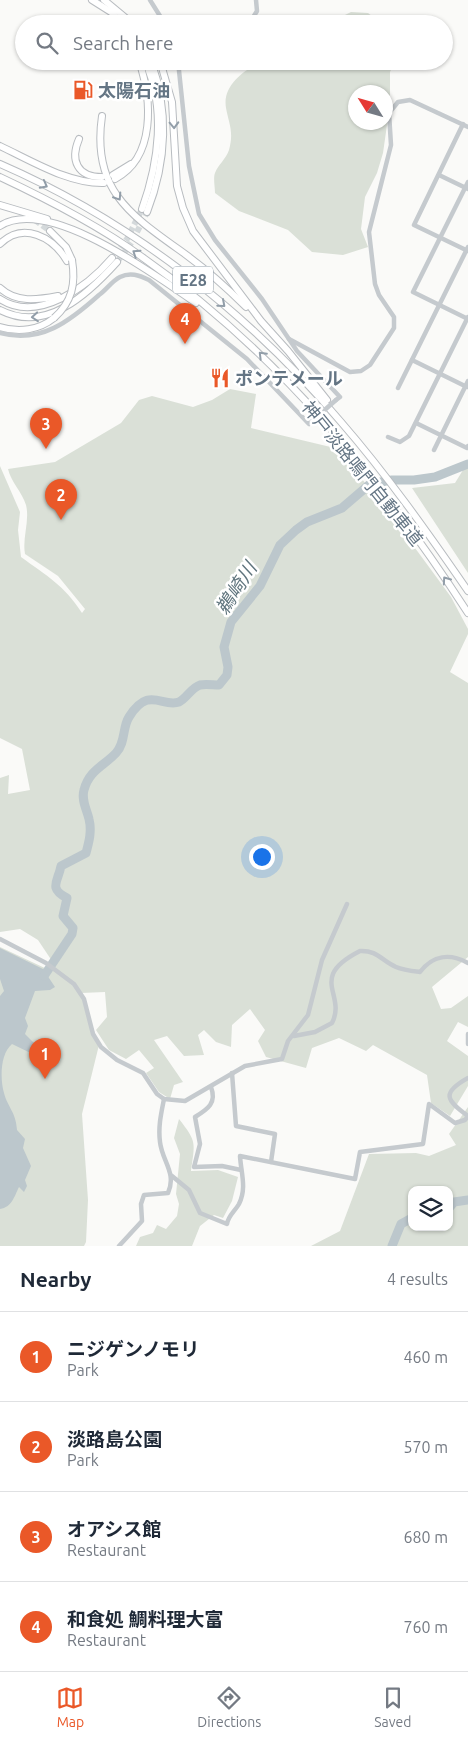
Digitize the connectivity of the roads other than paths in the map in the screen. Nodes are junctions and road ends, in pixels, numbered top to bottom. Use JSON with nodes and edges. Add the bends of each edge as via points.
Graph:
{"nodes":[{"id":1,"x":92,"y":0,"type":"edge"},
{"id":2,"x":104,"y":0,"type":"edge"},
{"id":3,"x":150,"y":0,"type":"edge"},
{"id":4,"x":257,"y":2,"type":"edge"},
{"id":5,"x":116,"y":15,"type":"edge"},
{"id":6,"x":120,"y":15,"type":"edge"},
{"id":7,"x":159,"y":15,"type":"edge"},
{"id":8,"x":255,"y":15,"type":"edge"},
{"id":9,"x":141,"y":70,"type":"edge"},
{"id":10,"x":148,"y":70,"type":"edge"},
{"id":11,"x":154,"y":70,"type":"edge"},
{"id":12,"x":163,"y":70,"type":"edge"},
{"id":13,"x":179,"y":70,"type":"edge"},
{"id":14,"x":102,"y":116,"type":"dead end"},
{"id":15,"x":466,"y":125,"type":"edge"},
{"id":16,"x":79,"y":139,"type":"dead end"},
{"id":17,"x":0,"y":146,"type":"edge"},
{"id":18,"x":0,"y":164,"type":"edge"},
{"id":19,"x":439,"y":175,"type":"junction"},
{"id":20,"x":0,"y":177,"type":"edge"},
{"id":21,"x":114,"y":177,"type":"dead end"},
{"id":22,"x":468,"y":182,"type":"edge"},
{"id":23,"x":466,"y":189,"type":"edge"},
{"id":24,"x":0,"y":205,"type":"edge"},
{"id":25,"x":0,"y":226,"type":"edge"},
{"id":26,"x":71,"y":229,"type":"junction"},
{"id":27,"x":50,"y":230,"type":"tunnel mouth"},
{"id":28,"x":440,"y":238,"type":"junction"},
{"id":29,"x":0,"y":244,"type":"edge"},
{"id":30,"x":468,"y":250,"type":"edge"},
{"id":31,"x":70,"y":261,"type":"junction"},
{"id":32,"x":0,"y":288,"type":"edge"},
{"id":33,"x":78,"y":288,"type":"junction"},
{"id":34,"x":0,"y":299,"type":"edge"},
{"id":35,"x":440,"y":305,"type":"junction"},
{"id":36,"x":0,"y":310,"type":"edge"},
{"id":37,"x":221,"y":318,"type":"junction"},
{"id":38,"x":468,"y":318,"type":"edge"},
{"id":39,"x":261,"y":322,"type":"junction"},
{"id":40,"x":0,"y":327,"type":"edge"},
{"id":41,"x":0,"y":333,"type":"edge"},
{"id":42,"x":289,"y":339,"type":"junction"},
{"id":43,"x":412,"y":360,"type":"junction"},
{"id":44,"x":440,"y":374,"type":"junction"},
{"id":45,"x":468,"y":381,"type":"edge"},
{"id":46,"x":467,"y":387,"type":"edge"},
{"id":47,"x":398,"y":388,"type":"dead end"},
{"id":48,"x":341,"y":422,"type":"junction"},
{"id":49,"x":416,"y":423,"type":"junction"},
{"id":50,"x":441,"y":435,"type":"junction"},
{"id":51,"x":388,"y":437,"type":"dead end"},
{"id":52,"x":468,"y":446,"type":"edge"},
{"id":53,"x":434,"y":450,"type":"dead end"},
{"id":54,"x":468,"y":591,"type":"edge"},
{"id":55,"x":468,"y":613,"type":"edge"},
{"id":56,"x":347,"y":904,"type":"dead end"},
{"id":57,"x":0,"y":939,"type":"edge"},
{"id":58,"x":468,"y":963,"type":"edge"},
{"id":59,"x":468,"y":1034,"type":"edge"},
{"id":60,"x":294,"y":1036,"type":"junction"},
{"id":61,"x":468,"y":1044,"type":"edge"},
{"id":62,"x":232,"y":1073,"type":"junction"},
{"id":63,"x":468,"y":1078,"type":"edge"},
{"id":64,"x":211,"y":1087,"type":"junction"},
{"id":65,"x":164,"y":1099,"type":"junction"},
{"id":66,"x":271,"y":1162,"type":"junction"},
{"id":67,"x":241,"y":1170,"type":"junction"},
{"id":68,"x":172,"y":1176,"type":"junction"},
{"id":69,"x":119,"y":1246,"type":"edge"}],
"edges":[{"from":1,"to":5,"type":"highway"},
{"from":2,"to":6,"type":"highway"},
{"from":3,"to":7,"type":"street"},
{"from":4,"to":8,"type":"street"},
{"from":9,"to":21,"type":"highway","via":[[146,97],[146,137],[135,164],[125,174]]},
{"from":10,"to":11,"type":"highway","via":[[154,88],[158,129],[145,211],[158,177],[163,142],[161,101]]},
{"from":12,"to":39,"type":"highway","one_way":true,"via":[[172,102],[176,175],[182,208],[200,243]]},
{"from":13,"to":42,"type":"street","via":[[189,166],[199,214]]},
{"from":14,"to":39,"type":"highway","one_way":true,"via":[[100,136],[104,164],[111,186],[124,206],[213,276]]},
{"from":15,"to":19,"type":"street"},
{"from":15,"to":42,"type":"street","via":[[410,100],[398,102],[389,113],[391,145],[369,232],[375,284],[395,322],[370,365],[361,371],[350,372]]},
{"from":16,"to":17,"type":"highway","via":[[74,153],[76,165],[86,174],[103,180],[90,183],[74,179]]},
{"from":18,"to":48,"type":"highway","name":"神戸淡路鳴門自動車道","number":"E28","one_way":true,"via":[[92,211],[176,267],[269,346]]},
{"from":19,"to":23,"type":"street"},
{"from":19,"to":28,"type":"street","via":[[414,225]]},
{"from":37,"to":20,"type":"highway","name":"神戸淡路鳴門自動車道","number":"E28","one_way":true,"via":[[114,238]]},
{"from":22,"to":23,"type":"street"},
{"from":23,"to":28,"type":"street"},
{"from":24,"to":26,"type":"highway"},
{"from":25,"to":26,"type":"highway","via":[[27,219]]},
{"from":26,"to":37,"type":"highway","via":[[129,258]]},
{"from":27,"to":31,"type":"highway","via":[[66,247]]},
{"from":28,"to":30,"type":"street"},
{"from":28,"to":35,"type":"street","via":[[413,292]]},
{"from":29,"to":31,"type":"highway","via":[[18,234],[37,234],[55,245]]},
{"from":30,"to":35,"type":"street"},
{"from":31,"to":40,"type":"highway","bridge":true,"via":[[72,284],[67,303],[54,318],[43,326],[29,329]]},
{"from":32,"to":33,"type":"highway","via":[[16,298],[28,300],[57,296]]},
{"from":33,"to":34,"type":"highway","via":[[58,299],[34,306],[14,305]]},
{"from":33,"to":36,"type":"highway","one_way":true,"via":[[115,260],[81,297],[50,314],[21,317]]},
{"from":35,"to":38,"type":"street"},
{"from":35,"to":43,"type":"street"},
{"from":55,"to":37,"type":"highway","name":"神戸淡路鳴門自動車道","number":"E28","one_way":true,"via":[[424,548],[342,443],[259,352]]},
{"from":38,"to":44,"type":"street"},
{"from":39,"to":48,"type":"highway","via":[[307,373]]},
{"from":41,"to":42,"type":"street","bridge":true,"via":[[20,338],[44,333],[78,312],[119,278],[140,276],[228,342],[275,386],[309,424],[340,397]]},
{"from":43,"to":44,"type":"street"},
{"from":43,"to":47,"type":"street"},
{"from":44,"to":46,"type":"street"},
{"from":44,"to":49,"type":"street"},
{"from":45,"to":46,"type":"street"},
{"from":46,"to":50,"type":"street"},
{"from":48,"to":54,"type":"highway","name":"神戸淡路鳴門自動車道","number":"E28"},
{"from":49,"to":50,"type":"street"},
{"from":49,"to":51,"type":"street","via":[[404,441]]},
{"from":50,"to":52,"type":"street"},
{"from":50,"to":53,"type":"street"},
{"from":56,"to":60,"type":"street","via":[[322,960],[308,1015]]},
{"from":57,"to":65,"type":"street","via":[[46,963],[81,993],[93,1034],[101,1047],[117,1060],[143,1073]]},
{"from":58,"to":60,"type":"street","via":[[447,956],[432,960],[420,972],[411,971],[395,967],[375,953],[360,951],[342,963],[333,975],[331,990],[336,1010],[332,1023],[316,1032]]},
{"from":59,"to":61,"type":"street"},
{"from":60,"to":62,"type":"street","via":[[288,1041],[282,1059],[244,1066]]},
{"from":62,"to":64,"type":"street"},
{"from":62,"to":66,"type":"street","via":[[236,1126],[275,1134]]},
{"from":63,"to":66,"type":"street","via":[[454,1086],[449,1098],[450,1103],[468,1116],[465,1120],[455,1123],[429,1104],[423,1144],[360,1152],[355,1178]]},
{"from":64,"to":65,"type":"street","via":[[186,1101]]},
{"from":64,"to":67,"type":"street","via":[[215,1097],[213,1102],[195,1117],[200,1144],[194,1167],[222,1166]]},
{"from":65,"to":68,"type":"street","via":[[159,1123],[160,1144]]},
{"from":66,"to":67,"type":"street","via":[[240,1156]]},
{"from":67,"to":68,"type":"street","via":[[243,1191],[226,1224],[200,1212],[190,1190]]},
{"from":68,"to":69,"type":"street","via":[[168,1193],[144,1195],[142,1222]]}]}
